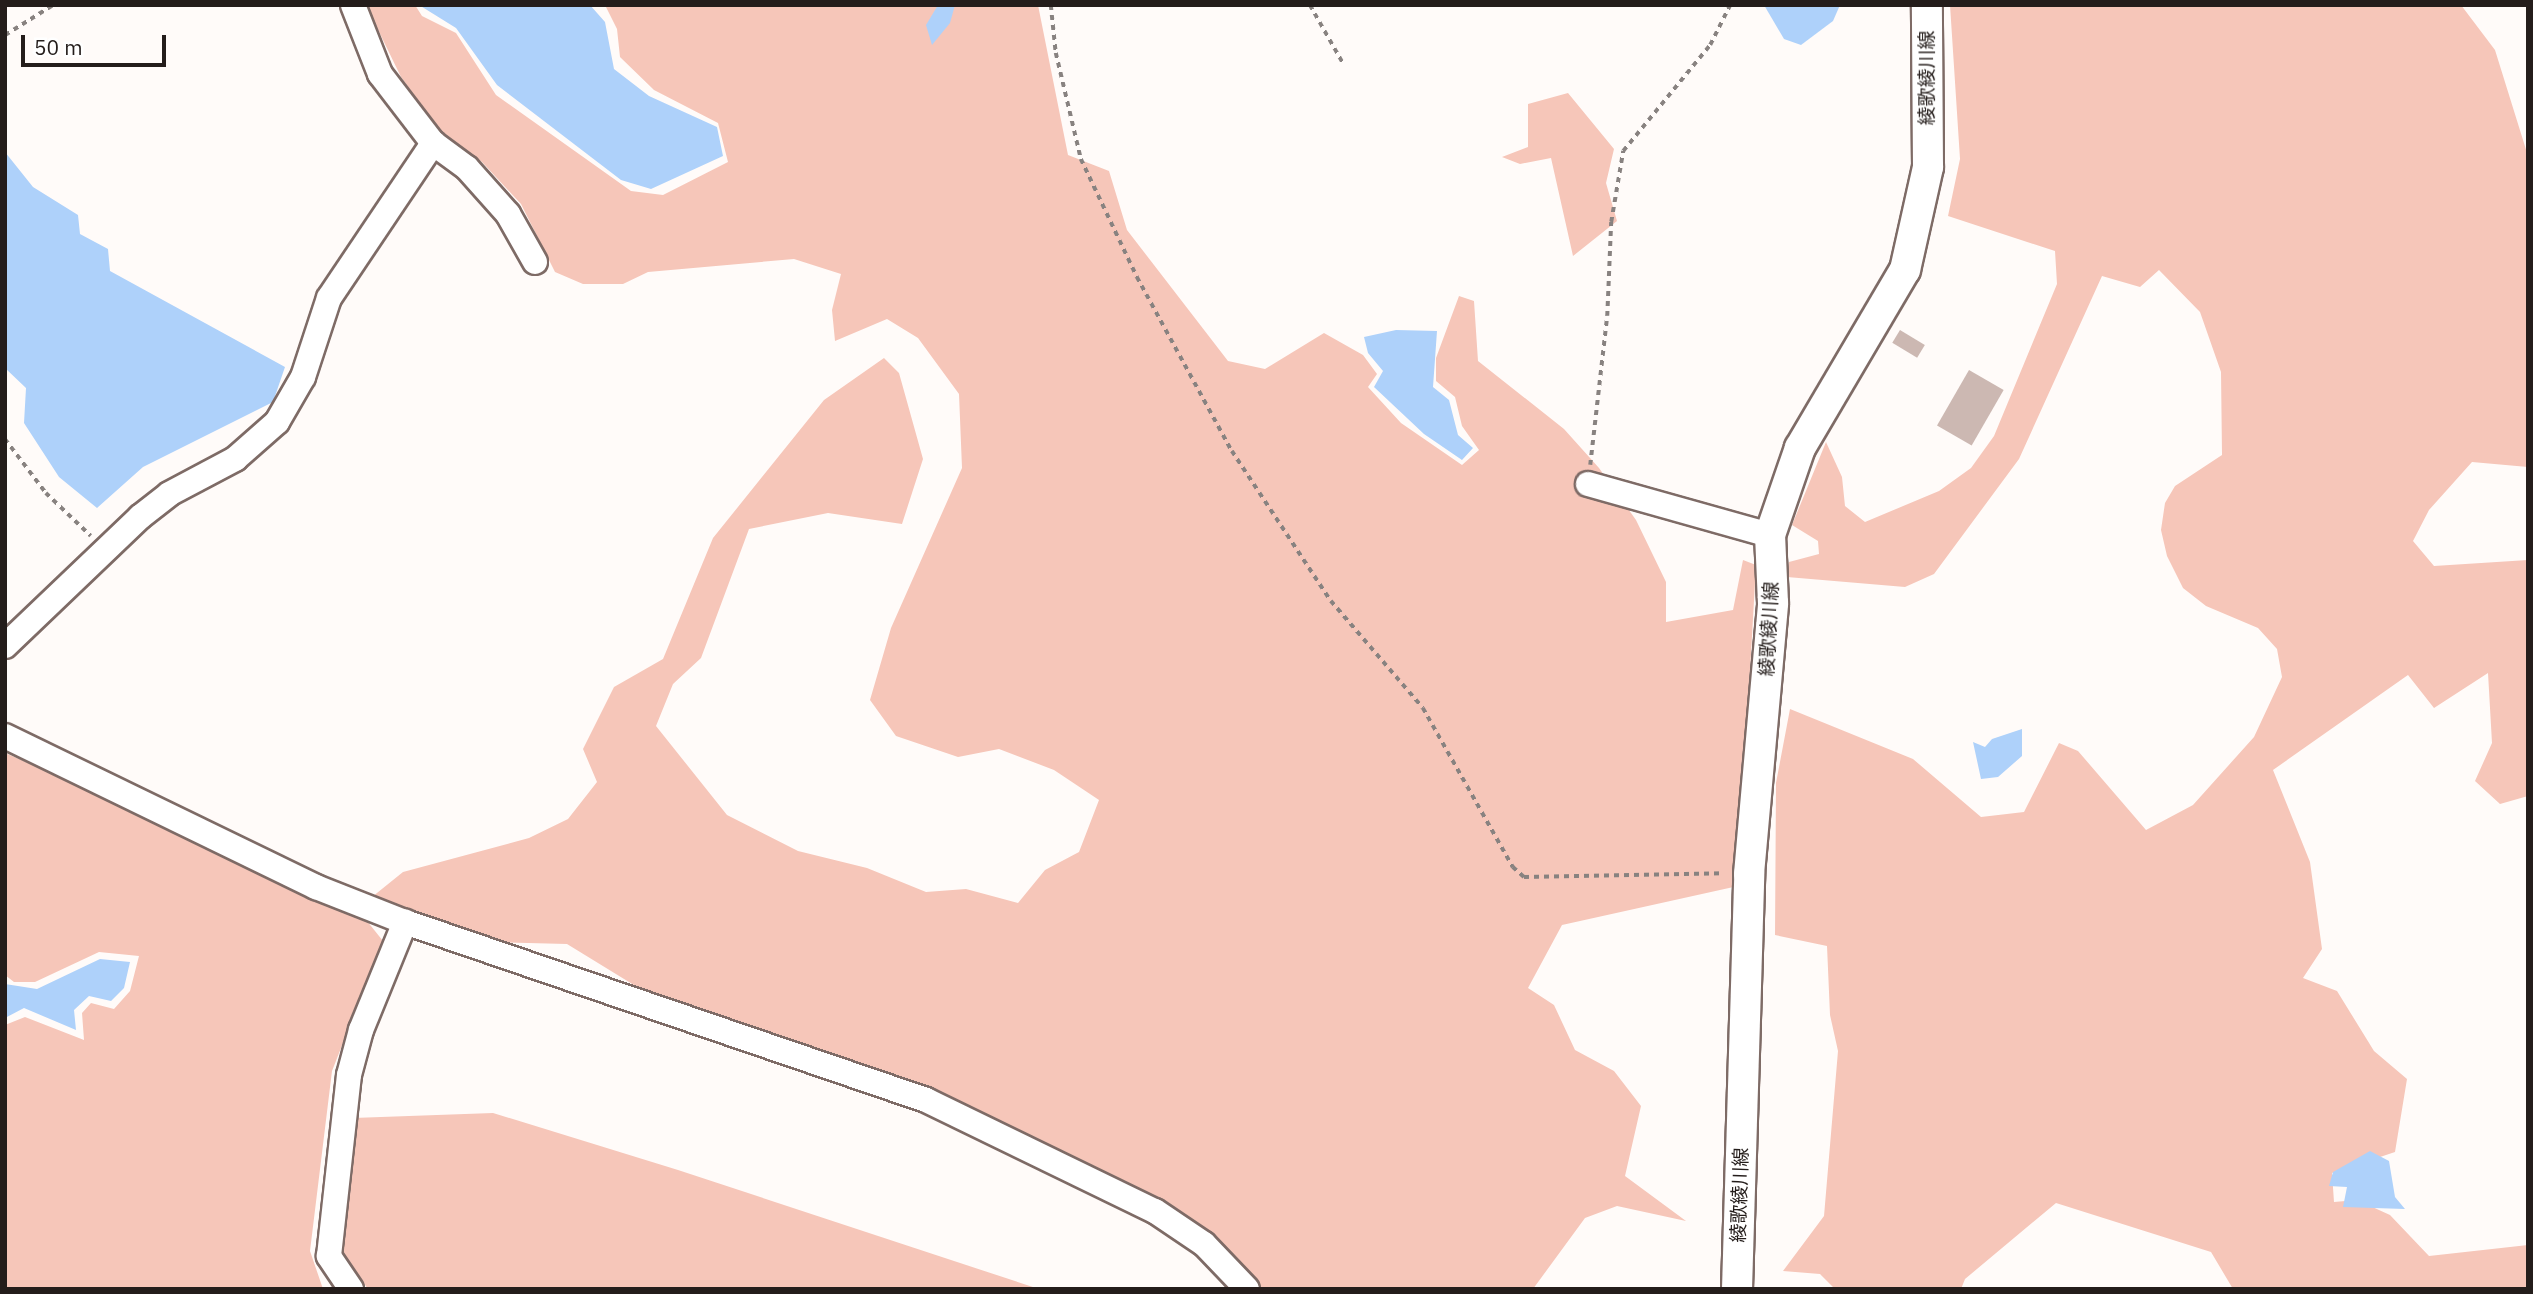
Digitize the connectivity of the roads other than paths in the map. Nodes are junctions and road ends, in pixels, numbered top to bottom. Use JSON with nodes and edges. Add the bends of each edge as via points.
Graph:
{"nodes":[{"id":1,"x":353,"y":5,"type":"edge"},
{"id":2,"x":1927,"y":5,"type":"edge"},
{"id":3,"x":433,"y":143,"type":"junction"},
{"id":4,"x":536,"y":262,"type":"dead end"},
{"id":5,"x":1588,"y":484,"type":"road end"},
{"id":6,"x":1770,"y":535,"type":"junction"},
{"id":7,"x":5,"y":646,"type":"edge"},
{"id":8,"x":5,"y":736,"type":"edge"},
{"id":9,"x":405,"y":922,"type":"junction"},
{"id":10,"x":351,"y":1289,"type":"edge"},
{"id":11,"x":1247,"y":1289,"type":"edge"},
{"id":12,"x":1737,"y":1289,"type":"edge"}],
"edges":[{"from":1,"to":3,"type":"street","via":[[380,74]]},
{"from":2,"to":6,"type":"main road","name":"綾歌綾川線","via":[[1928,167],[1905,270],[1800,448]]},
{"from":3,"to":4,"type":"street","via":[[467,167],[508,214]]},
{"from":3,"to":7,"type":"street","via":[[329,298],[303,377],[277,422],[235,459],[169,494]]},
{"from":5,"to":6,"type":"street"},
{"from":6,"to":12,"type":"main road","name":"綾歌綾川線","via":[[1773,603],[1749,874]]},
{"from":8,"to":9,"type":"street","via":[[316,887]]},
{"from":9,"to":10,"type":"street","via":[[361,1030],[349,1075],[329,1256]]},
{"from":9,"to":11,"type":"street","via":[[926,1100],[1155,1211],[1204,1244]]}]}
